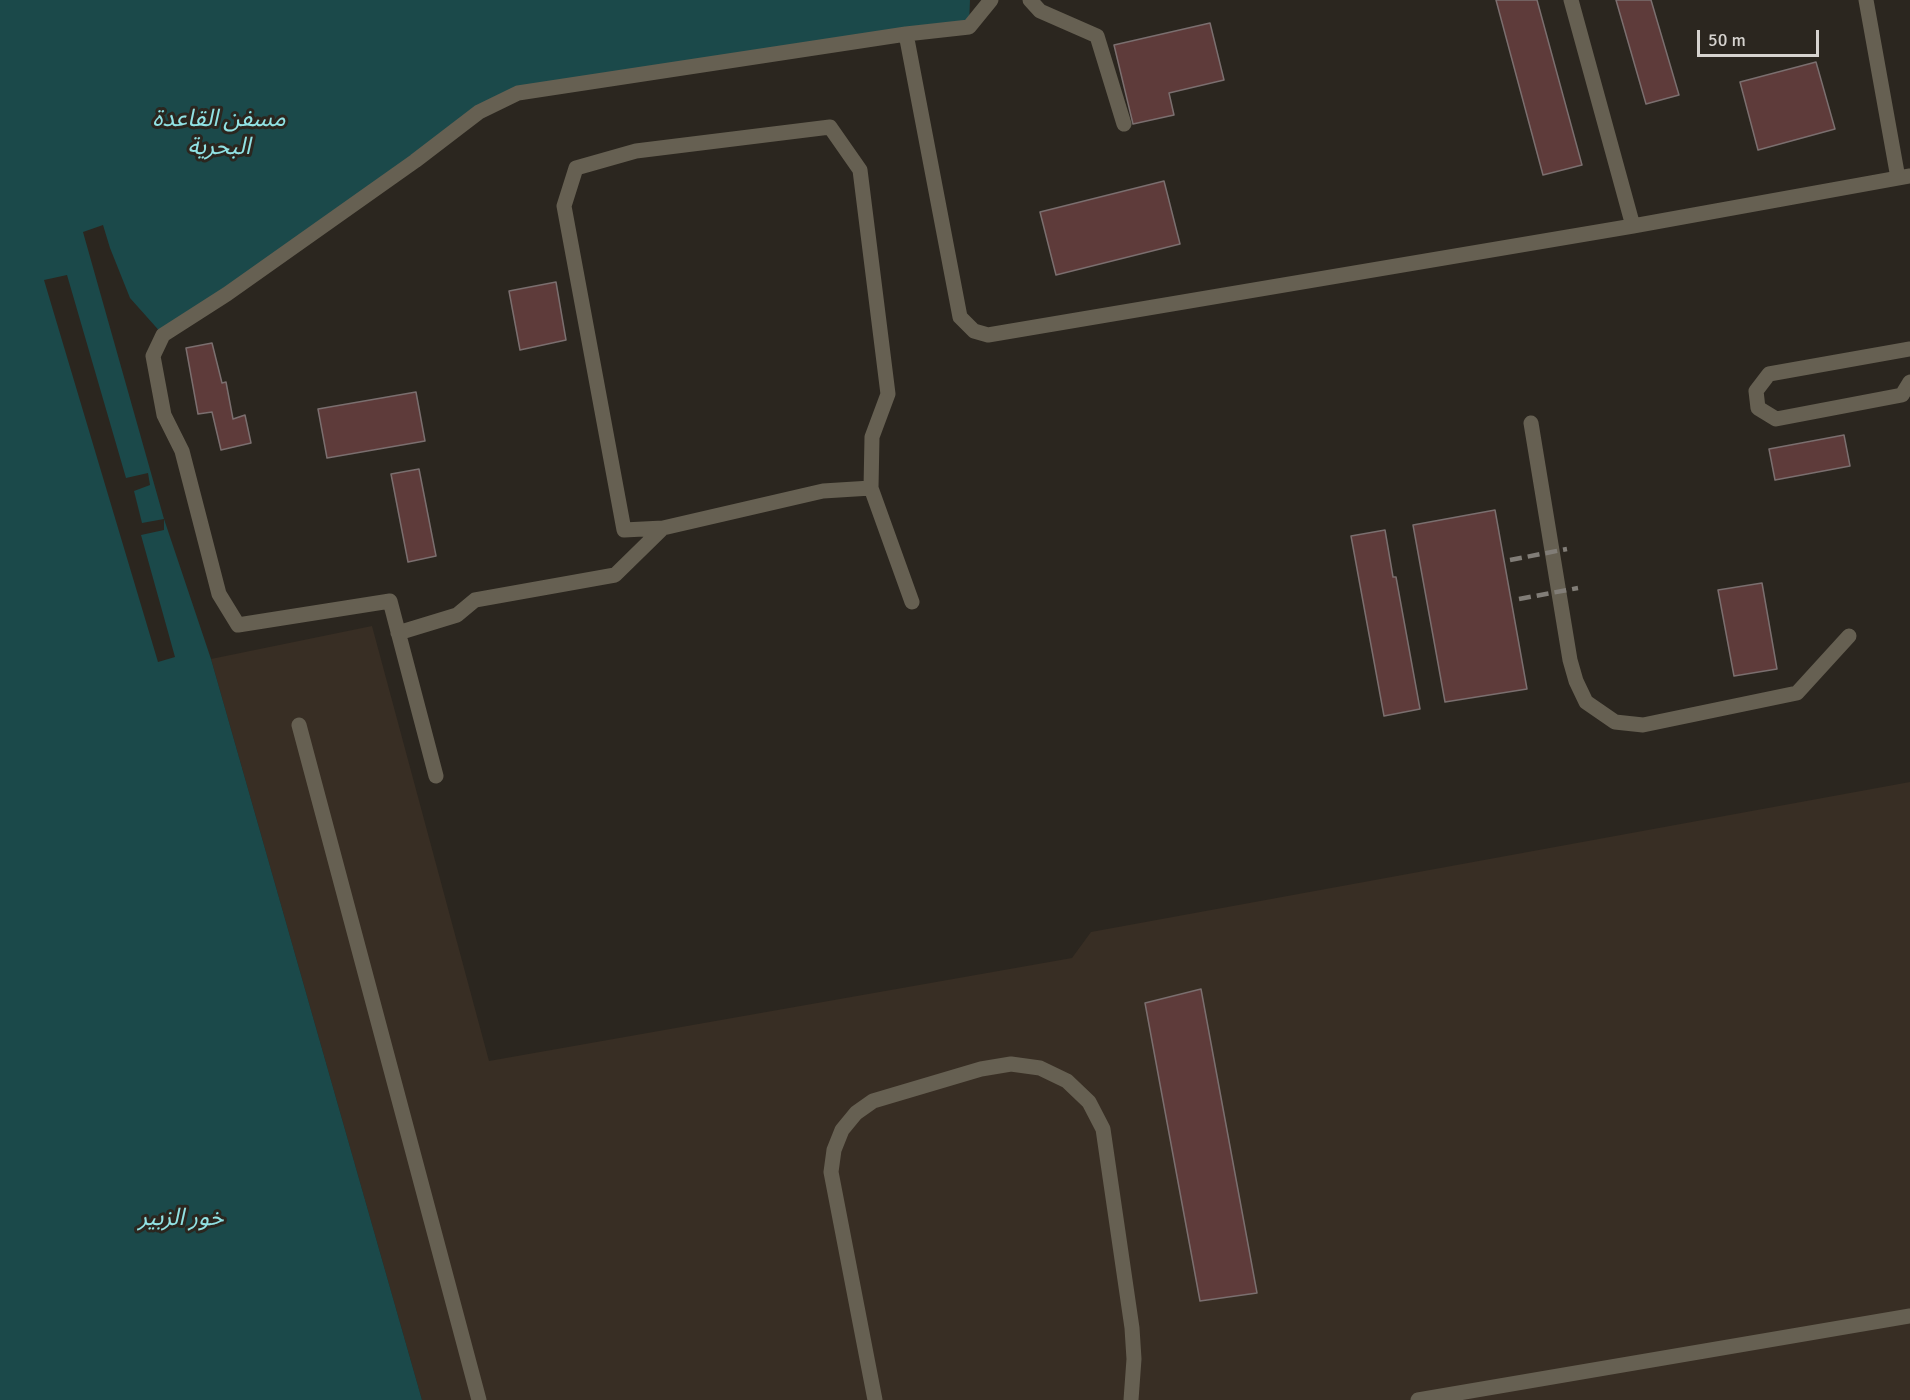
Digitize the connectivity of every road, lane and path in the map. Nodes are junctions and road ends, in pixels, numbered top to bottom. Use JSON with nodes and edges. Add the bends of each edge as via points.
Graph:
{"nodes":[{"id":1,"x":991,"y":0,"type":"edge"},
{"id":2,"x":1030,"y":0,"type":"edge"},
{"id":3,"x":1571,"y":0,"type":"edge"},
{"id":4,"x":1866,"y":0,"type":"edge"},
{"id":5,"x":906,"y":34,"type":"junction"},
{"id":6,"x":1124,"y":124,"type":"dead end"},
{"id":7,"x":1904,"y":177,"type":"edge"},
{"id":8,"x":1633,"y":226,"type":"junction"},
{"id":9,"x":1910,"y":354,"type":"edge"},
{"id":10,"x":1910,"y":382,"type":"edge"},
{"id":11,"x":1531,"y":423,"type":"dead end"},
{"id":12,"x":871,"y":488,"type":"junction"},
{"id":13,"x":663,"y":528,"type":"junction"},
{"id":14,"x":912,"y":602,"type":"dead end"},
{"id":15,"x":398,"y":633,"type":"junction"},
{"id":16,"x":1849,"y":636,"type":"dead end"},
{"id":17,"x":299,"y":725,"type":"dead end"},
{"id":18,"x":436,"y":776,"type":"dead end"},
{"id":19,"x":1910,"y":1316,"type":"edge"},
{"id":20,"x":479,"y":1400,"type":"edge"},
{"id":21,"x":875,"y":1400,"type":"edge"},
{"id":22,"x":1131,"y":1400,"type":"edge"},
{"id":23,"x":1418,"y":1400,"type":"edge"}],
"edges":[{"from":1,"to":5,"type":"lane","via":[[969,27]]},
{"from":2,"to":6,"type":"lane","via":[[1040,11],[1097,36]]},
{"from":3,"to":8,"type":"lane"},
{"from":4,"to":7,"type":"lane"},
{"from":5,"to":8,"type":"lane","via":[[960,317],[974,331],[988,335]]},
{"from":5,"to":15,"type":"lane","via":[[518,93],[479,112],[266,267],[163,335],[153,356],[164,415],[182,451],[219,594],[238,625],[390,601]]},
{"from":7,"to":8,"type":"lane"},
{"from":9,"to":10,"type":"lane","via":[[1769,374],[1756,391],[1758,408],[1776,419],[1902,395]]},
{"from":11,"to":16,"type":"lane","via":[[1570,660],[1586,702],[1599,712],[1615,722],[1643,725],[1797,693]]},
{"from":12,"to":13,"type":"lane","via":[[823,491]]},
{"from":12,"to":13,"type":"lane","via":[[872,436],[888,394],[860,170],[830,127],[636,151],[576,168],[564,206],[624,530]]},
{"from":12,"to":14,"type":"lane"},
{"from":13,"to":15,"type":"lane","via":[[615,575],[475,600],[457,615]]},
{"from":15,"to":18,"type":"lane"},
{"from":17,"to":20,"type":"lane"},
{"from":19,"to":23,"type":"lane"},
{"from":21,"to":22,"type":"lane","via":[[831,1172],[842,1130],[873,1101],[1011,1064],[1040,1068],[1068,1082],[1089,1102],[1103,1129],[1132,1328]]}]}
